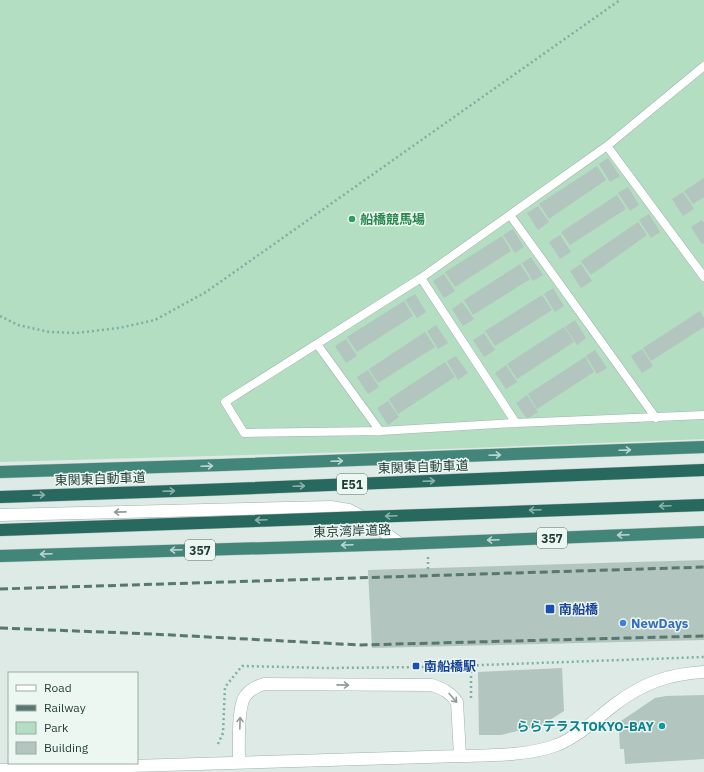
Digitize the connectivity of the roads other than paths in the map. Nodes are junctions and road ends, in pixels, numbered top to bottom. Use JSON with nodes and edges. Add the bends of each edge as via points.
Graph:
{"nodes":[{"id":1,"x":704,"y":66,"type":"edge"},
{"id":2,"x":607,"y":146,"type":"junction"},
{"id":3,"x":510,"y":214,"type":"junction"},
{"id":4,"x":704,"y":277,"type":"edge"},
{"id":5,"x":421,"y":278,"type":"junction"},
{"id":6,"x":317,"y":344,"type":"junction"},
{"id":7,"x":704,"y":415,"type":"edge"},
{"id":8,"x":656,"y":418,"type":"junction"},
{"id":9,"x":516,"y":423,"type":"junction"},
{"id":10,"x":380,"y":431,"type":"junction"},
{"id":11,"x":704,"y":448,"type":"edge"},
{"id":12,"x":704,"y":470,"type":"edge"},
{"id":13,"x":0,"y":472,"type":"edge"},
{"id":14,"x":0,"y":497,"type":"edge"},
{"id":15,"x":704,"y":505,"type":"edge"},
{"id":16,"x":0,"y":515,"type":"edge"},
{"id":17,"x":0,"y":530,"type":"edge"},
{"id":18,"x":704,"y":532,"type":"edge"},
{"id":19,"x":400,"y":544,"type":"junction"},
{"id":20,"x":0,"y":556,"type":"edge"},
{"id":21,"x":704,"y":672,"type":"edge"},
{"id":22,"x":460,"y":756,"type":"junction"},
{"id":23,"x":239,"y":762,"type":"junction"},
{"id":24,"x":120,"y":769,"type":"edge"},
{"id":25,"x":0,"y":770,"type":"edge"}],
"edges":[{"from":1,"to":2,"type":"lane"},
{"from":2,"to":3,"type":"lane"},
{"from":2,"to":4,"type":"lane"},
{"from":3,"to":5,"type":"lane"},
{"from":3,"to":8,"type":"lane"},
{"from":5,"to":6,"type":"lane"},
{"from":5,"to":9,"type":"lane"},
{"from":6,"to":10,"type":"lane"},
{"from":6,"to":10,"type":"lane","via":[[225,402],[244,433]]},
{"from":7,"to":8,"type":"lane"},
{"from":8,"to":9,"type":"lane"},
{"from":9,"to":10,"type":"lane"},
{"from":13,"to":11,"type":"highway","one_way":true},
{"from":14,"to":12,"type":"highway","name":"東関東自動車道","number":"E51","one_way":true},
{"from":15,"to":17,"type":"highway","one_way":true,"bridge":true},
{"from":19,"to":16,"type":"street","one_way":true,"via":[[361,516],[349,510],[331,507]]},
{"from":18,"to":19,"type":"highway","name":"東京湾岸道路","number":"357","one_way":true},
{"from":19,"to":20,"type":"highway","name":"東京湾岸道路","number":"357","one_way":true},
{"from":21,"to":22,"type":"street","via":[[668,676],[639,688],[582,732],[558,744],[533,752]]},
{"from":22,"to":23,"type":"street"},
{"from":23,"to":22,"type":"street","one_way":true,"via":[[241,705],[245,695],[254,687],[264,684],[432,685],[444,689],[457,702]]},
{"from":23,"to":24,"type":"street"},
{"from":24,"to":25,"type":"street"}]}
